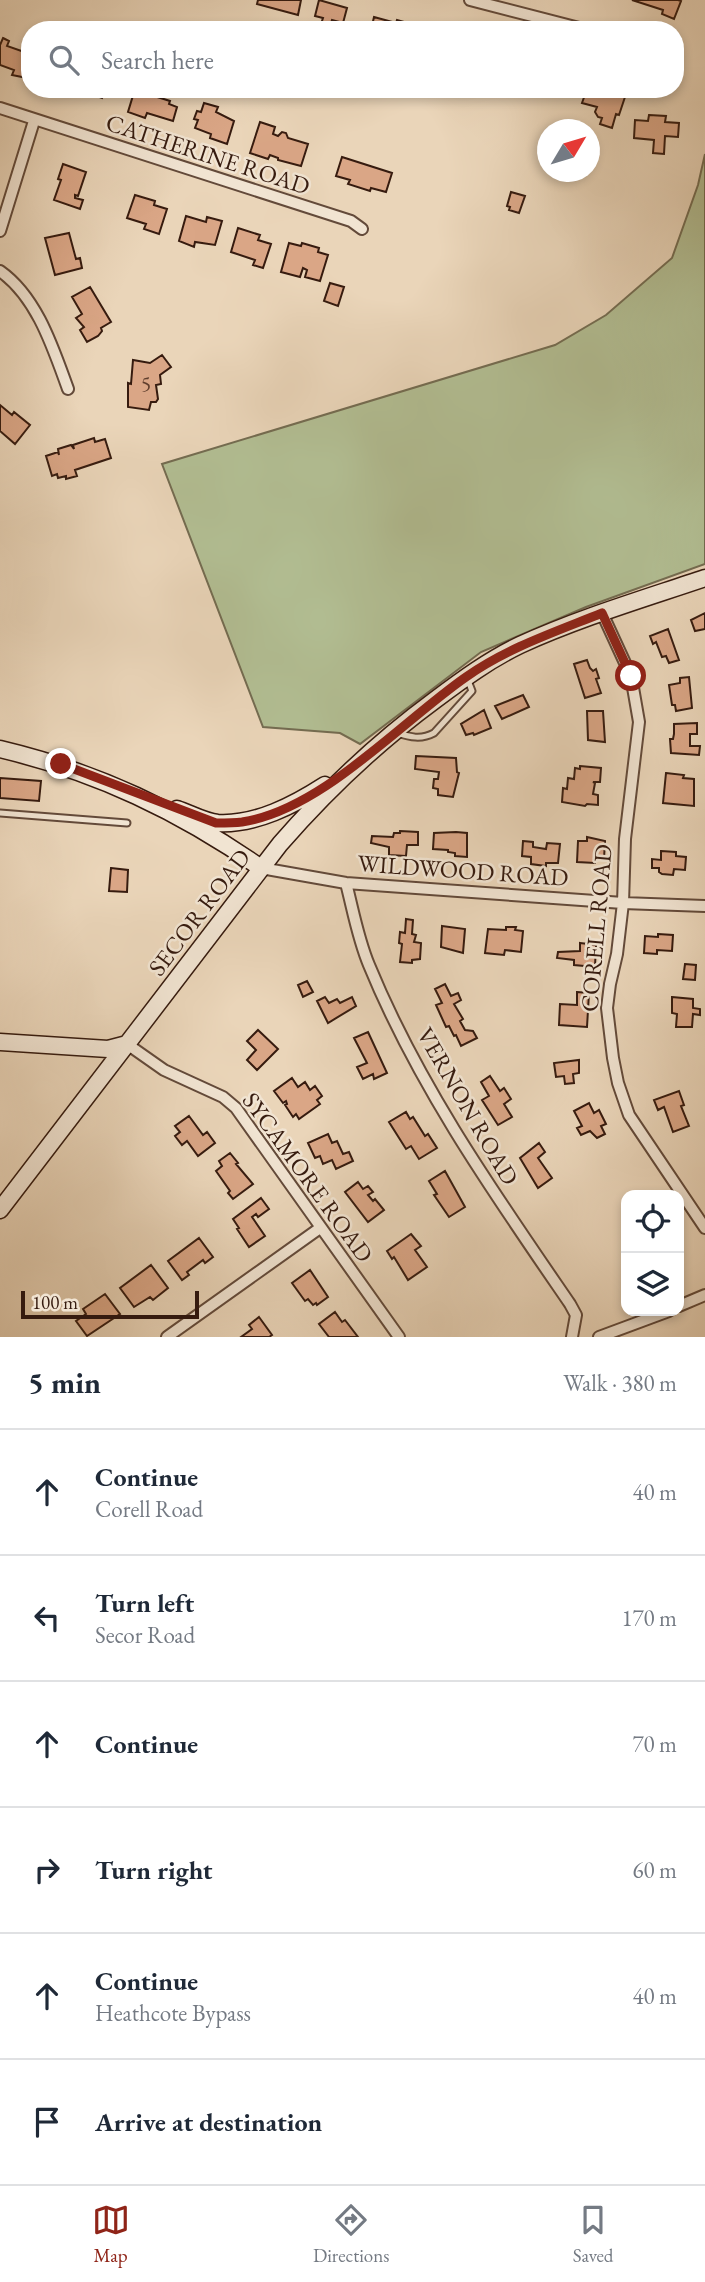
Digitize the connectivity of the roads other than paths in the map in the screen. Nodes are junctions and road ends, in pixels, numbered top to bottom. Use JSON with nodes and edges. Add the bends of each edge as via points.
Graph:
{"nodes":[{"id":1,"x":470,"y":0,"type":"edge"},
{"id":2,"x":552,"y":21,"type":"edge"},
{"id":3,"x":0,"y":108,"type":"edge"},
{"id":4,"x":34,"y":121,"type":"junction"},
{"id":5,"x":362,"y":229,"type":"dead end"},
{"id":6,"x":0,"y":231,"type":"edge"},
{"id":7,"x":0,"y":271,"type":"edge"},
{"id":8,"x":68,"y":389,"type":"dead end"},
{"id":9,"x":705,"y":578,"type":"edge"},
{"id":10,"x":602,"y":613,"type":"junction"},
{"id":11,"x":466,"y":676,"type":"junction"},
{"id":12,"x":394,"y":733,"type":"junction"},
{"id":13,"x":0,"y":748,"type":"edge"},
{"id":14,"x":354,"y":766,"type":"junction"},
{"id":15,"x":134,"y":793,"type":"junction"},
{"id":16,"x":0,"y":813,"type":"edge"},
{"id":17,"x":127,"y":823,"type":"dead end"},
{"id":18,"x":261,"y":868,"type":"junction"},
{"id":19,"x":346,"y":883,"type":"junction"},
{"id":20,"x":623,"y":903,"type":"junction"},
{"id":21,"x":705,"y":906,"type":"edge"},
{"id":22,"x":0,"y":1042,"type":"edge"},
{"id":23,"x":127,"y":1044,"type":"junction"},
{"id":24,"x":0,"y":1210,"type":"edge"},
{"id":25,"x":320,"y":1228,"type":"junction"},
{"id":26,"x":705,"y":1228,"type":"edge"},
{"id":27,"x":705,"y":1295,"type":"edge"},
{"id":28,"x":684,"y":1304,"type":"edge"},
{"id":29,"x":658,"y":1316,"type":"edge"},
{"id":30,"x":167,"y":1337,"type":"edge"},
{"id":31,"x":399,"y":1337,"type":"edge"},
{"id":32,"x":572,"y":1337,"type":"edge"},
{"id":33,"x":599,"y":1337,"type":"edge"}],
"edges":[{"from":1,"to":2,"type":"street"},
{"from":3,"to":4,"type":"street","name":"CATHERINE ROAD"},
{"from":4,"to":5,"type":"street","name":"CATHERINE ROAD","via":[[351,221]]},
{"from":4,"to":6,"type":"street"},
{"from":7,"to":8,"type":"street","via":[[26,297]]},
{"from":9,"to":10,"type":"main road","name":"SECOR ROAD"},
{"from":10,"to":11,"type":"main road","name":"SECOR ROAD","via":[[521,645]]},
{"from":10,"to":20,"type":"street","name":"CORELL ROAD","via":[[631,676],[639,722],[625,839]]},
{"from":11,"to":12,"type":"main road","name":"SECOR ROAD"},
{"from":11,"to":12,"type":"lane","via":[[472,691],[434,733],[415,738]]},
{"from":12,"to":14,"type":"main road","name":"SECOR ROAD"},
{"from":13,"to":15,"type":"main road","via":[[61,764]]},
{"from":14,"to":15,"type":"main road","via":[[299,801],[243,822],[216,823]]},
{"from":14,"to":18,"type":"main road","name":"SECOR ROAD"},
{"from":15,"to":18,"type":"main road"},
{"from":16,"to":17,"type":"lane"},
{"from":18,"to":19,"type":"street","name":"WILDWOOD ROAD"},
{"from":18,"to":23,"type":"main road","name":"SECOR ROAD"},
{"from":19,"to":20,"type":"street","name":"WILDWOOD ROAD"},
{"from":19,"to":32,"type":"street","name":"VERNON ROAD","via":[[368,963],[401,1034],[501,1203],[570,1304],[576,1315]]},
{"from":20,"to":21,"type":"street","name":"WILDWOOD ROAD"},
{"from":20,"to":26,"type":"street","name":"CORELL ROAD","via":[[607,1008],[618,1083],[629,1115]]},
{"from":22,"to":23,"type":"main road","via":[[108,1049]]},
{"from":23,"to":24,"type":"main road","name":"SECOR ROAD"},
{"from":23,"to":25,"type":"street","name":"SYCAMORE ROAD","via":[[164,1070],[223,1097],[236,1108]]},
{"from":25,"to":30,"type":"street"},
{"from":25,"to":31,"type":"street","name":"SYCAMORE ROAD"},
{"from":27,"to":28,"type":"street"},
{"from":29,"to":33,"type":"street"}]}
